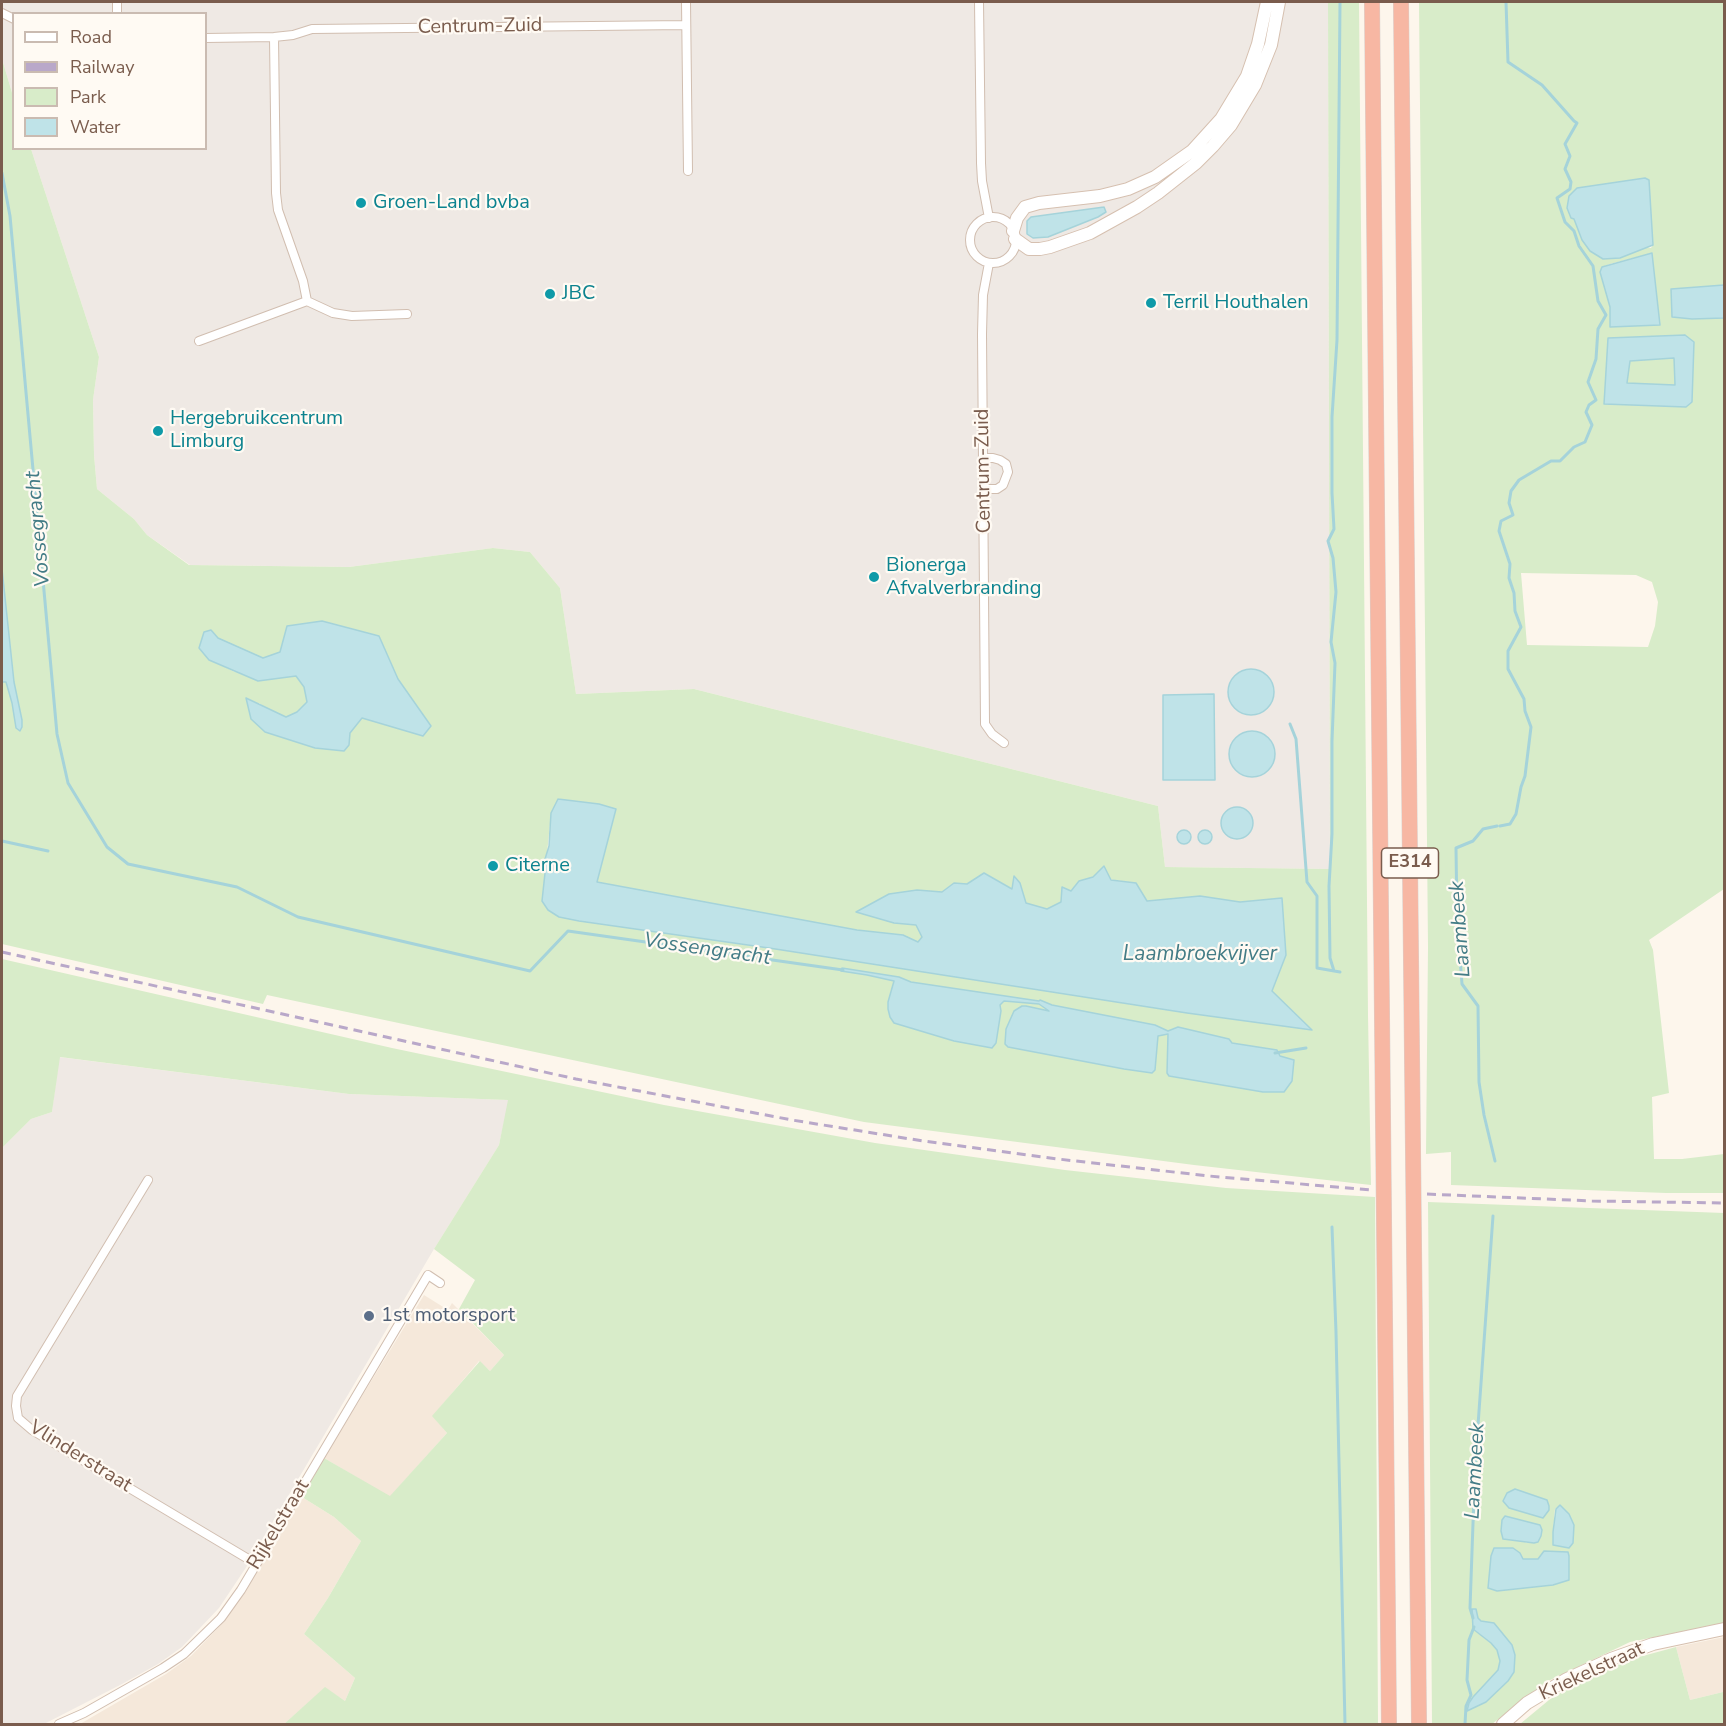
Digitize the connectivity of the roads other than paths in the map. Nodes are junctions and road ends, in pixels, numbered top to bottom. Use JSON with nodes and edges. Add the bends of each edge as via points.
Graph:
{"nodes":[{"id":1,"x":686,"y":2,"type":"edge"},
{"id":2,"x":980,"y":2,"type":"edge"},
{"id":3,"x":1268,"y":2,"type":"edge"},
{"id":4,"x":1279,"y":2,"type":"edge"},
{"id":5,"x":1372,"y":2,"type":"edge"},
{"id":6,"x":1401,"y":2,"type":"edge"},
{"id":7,"x":686,"y":25,"type":"junction"},
{"id":8,"x":274,"y":37,"type":"junction"},
{"id":9,"x":207,"y":38,"type":"edge"},
{"id":10,"x":688,"y":171,"type":"dead end"},
{"id":11,"x":989,"y":218,"type":"junction"},
{"id":12,"x":1014,"y":235,"type":"junction"},
{"id":13,"x":989,"y":263,"type":"junction"},
{"id":14,"x":307,"y":301,"type":"junction"},
{"id":15,"x":407,"y":314,"type":"dead end"},
{"id":16,"x":199,"y":341,"type":"dead end"},
{"id":17,"x":984,"y":458,"type":"junction"},
{"id":18,"x":984,"y":489,"type":"junction"},
{"id":19,"x":1004,"y":743,"type":"dead end"},
{"id":20,"x":148,"y":1180,"type":"dead end"},
{"id":21,"x":440,"y":1282,"type":"dead end"},
{"id":22,"x":255,"y":1563,"type":"junction"},
{"id":23,"x":1725,"y":1629,"type":"edge"},
{"id":24,"x":59,"y":1725,"type":"edge"},
{"id":25,"x":1389,"y":1725,"type":"edge"},
{"id":26,"x":1419,"y":1725,"type":"edge"},
{"id":27,"x":1503,"y":1725,"type":"edge"}],
"edges":[{"from":1,"to":7,"type":"street"},
{"from":2,"to":11,"type":"street","via":[[981,163]]},
{"from":3,"to":12,"type":"street","via":[[1246,76],[1221,119],[1192,151],[1155,177],[1128,189],[1025,207],[1017,218]]},
{"from":4,"to":12,"type":"street","via":[[1271,45],[1256,85],[1231,125],[1196,163],[1137,207],[1090,232],[1040,249],[1029,249]]},
{"from":5,"to":25,"type":"highway","number":"E314"},
{"from":6,"to":26,"type":"highway","number":"E314"},
{"from":7,"to":8,"type":"street","name":"Centrum-Zuid","via":[[312,29]]},
{"from":7,"to":10,"type":"street"},
{"from":8,"to":9,"type":"street","name":"Centrum-Zuid"},
{"from":8,"to":14,"type":"street","via":[[278,210]]},
{"from":11,"to":12,"type":"street","via":[[1010,225]]},
{"from":11,"to":13,"type":"street","via":[[977,224],[970,235],[974,254]]},
{"from":12,"to":13,"type":"street","via":[[1014,248],[1007,258]]},
{"from":13,"to":17,"type":"street","name":"Centrum-Zuid","via":[[982,334]]},
{"from":14,"to":15,"type":"street","via":[[333,313],[352,316]]},
{"from":14,"to":16,"type":"street"},
{"from":17,"to":18,"type":"street","name":"Centrum-Zuid"},
{"from":17,"to":18,"type":"street","via":[[1000,460],[1008,472],[1003,485]]},
{"from":18,"to":19,"type":"street","name":"Centrum-Zuid","via":[[985,724]]},
{"from":20,"to":22,"type":"street","name":"Vlinderstraat","via":[[17,1396],[18,1418]]},
{"from":21,"to":22,"type":"street","name":"Rijkelstraat","via":[[429,1275]]},
{"from":22,"to":24,"type":"street","name":"Rijkelstraat","via":[[221,1618],[184,1654]]},
{"from":23,"to":27,"type":"street","name":"Kriekelstraat","via":[[1653,1644],[1611,1659],[1527,1703]]}]}
